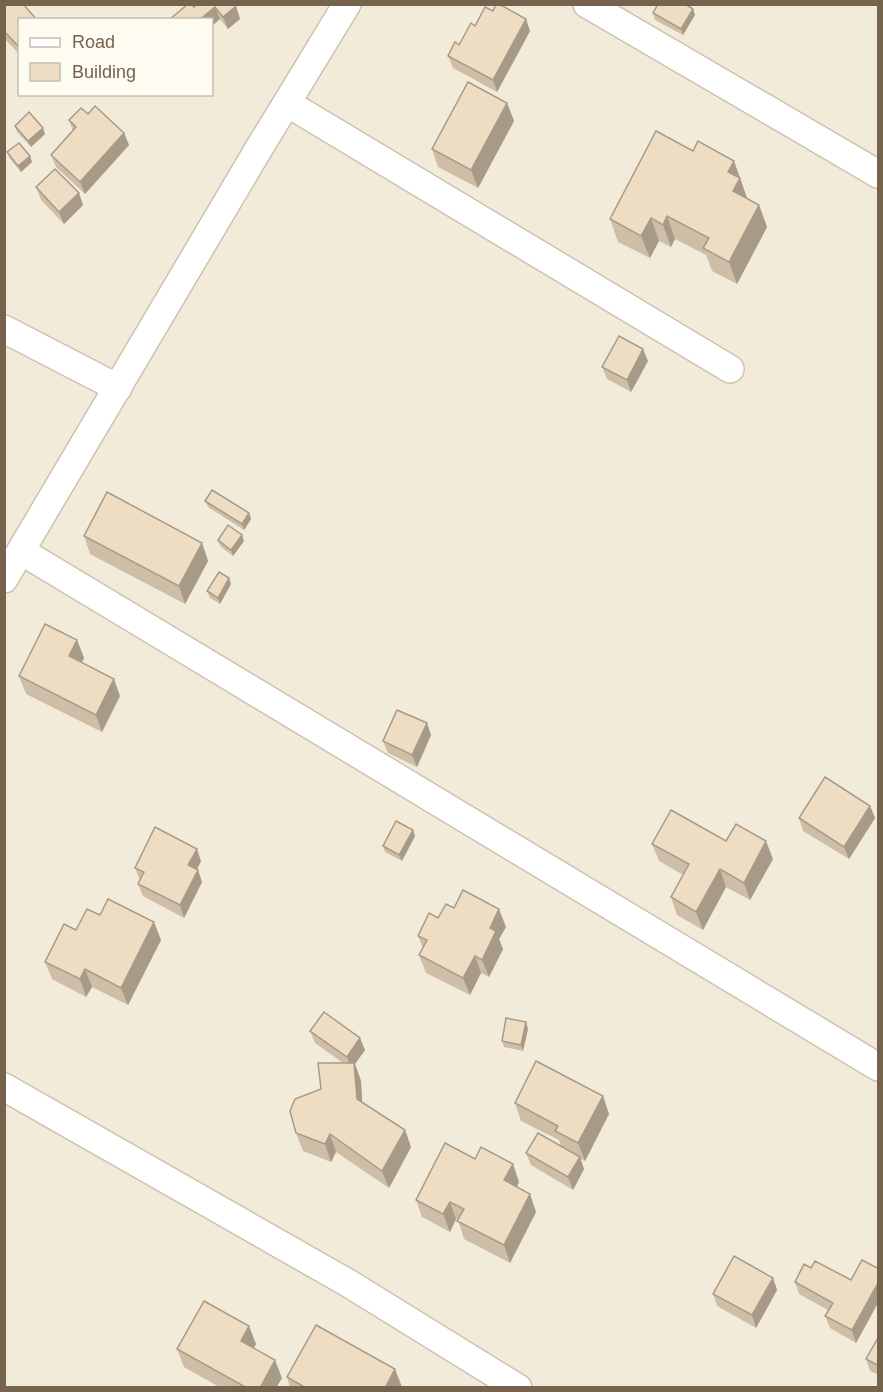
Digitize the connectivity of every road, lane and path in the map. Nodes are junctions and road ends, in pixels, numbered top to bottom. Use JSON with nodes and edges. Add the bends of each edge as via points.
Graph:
{"nodes":[{"id":1,"x":587,"y":4,"type":"edge"},
{"id":2,"x":337,"y":10,"type":"edge"},
{"id":3,"x":287,"y":103,"type":"junction"},
{"id":4,"x":879,"y":174,"type":"edge"},
{"id":5,"x":4,"y":329,"type":"edge"},
{"id":6,"x":730,"y":369,"type":"dead end"},
{"id":7,"x":118,"y":388,"type":"junction"},
{"id":8,"x":21,"y":551,"type":"junction"},
{"id":9,"x":4,"y":579,"type":"edge"},
{"id":10,"x":879,"y":1067,"type":"edge"},
{"id":11,"x":4,"y":1087,"type":"edge"},
{"id":12,"x":518,"y":1388,"type":"edge"}],
"edges":[{"from":1,"to":4,"type":"street"},
{"from":2,"to":3,"type":"street"},
{"from":3,"to":6,"type":"street"},
{"from":3,"to":7,"type":"street"},
{"from":5,"to":7,"type":"street"},
{"from":7,"to":8,"type":"street"},
{"from":8,"to":9,"type":"street"},
{"from":8,"to":10,"type":"street"},
{"from":11,"to":12,"type":"street","via":[[348,1283]]}]}
